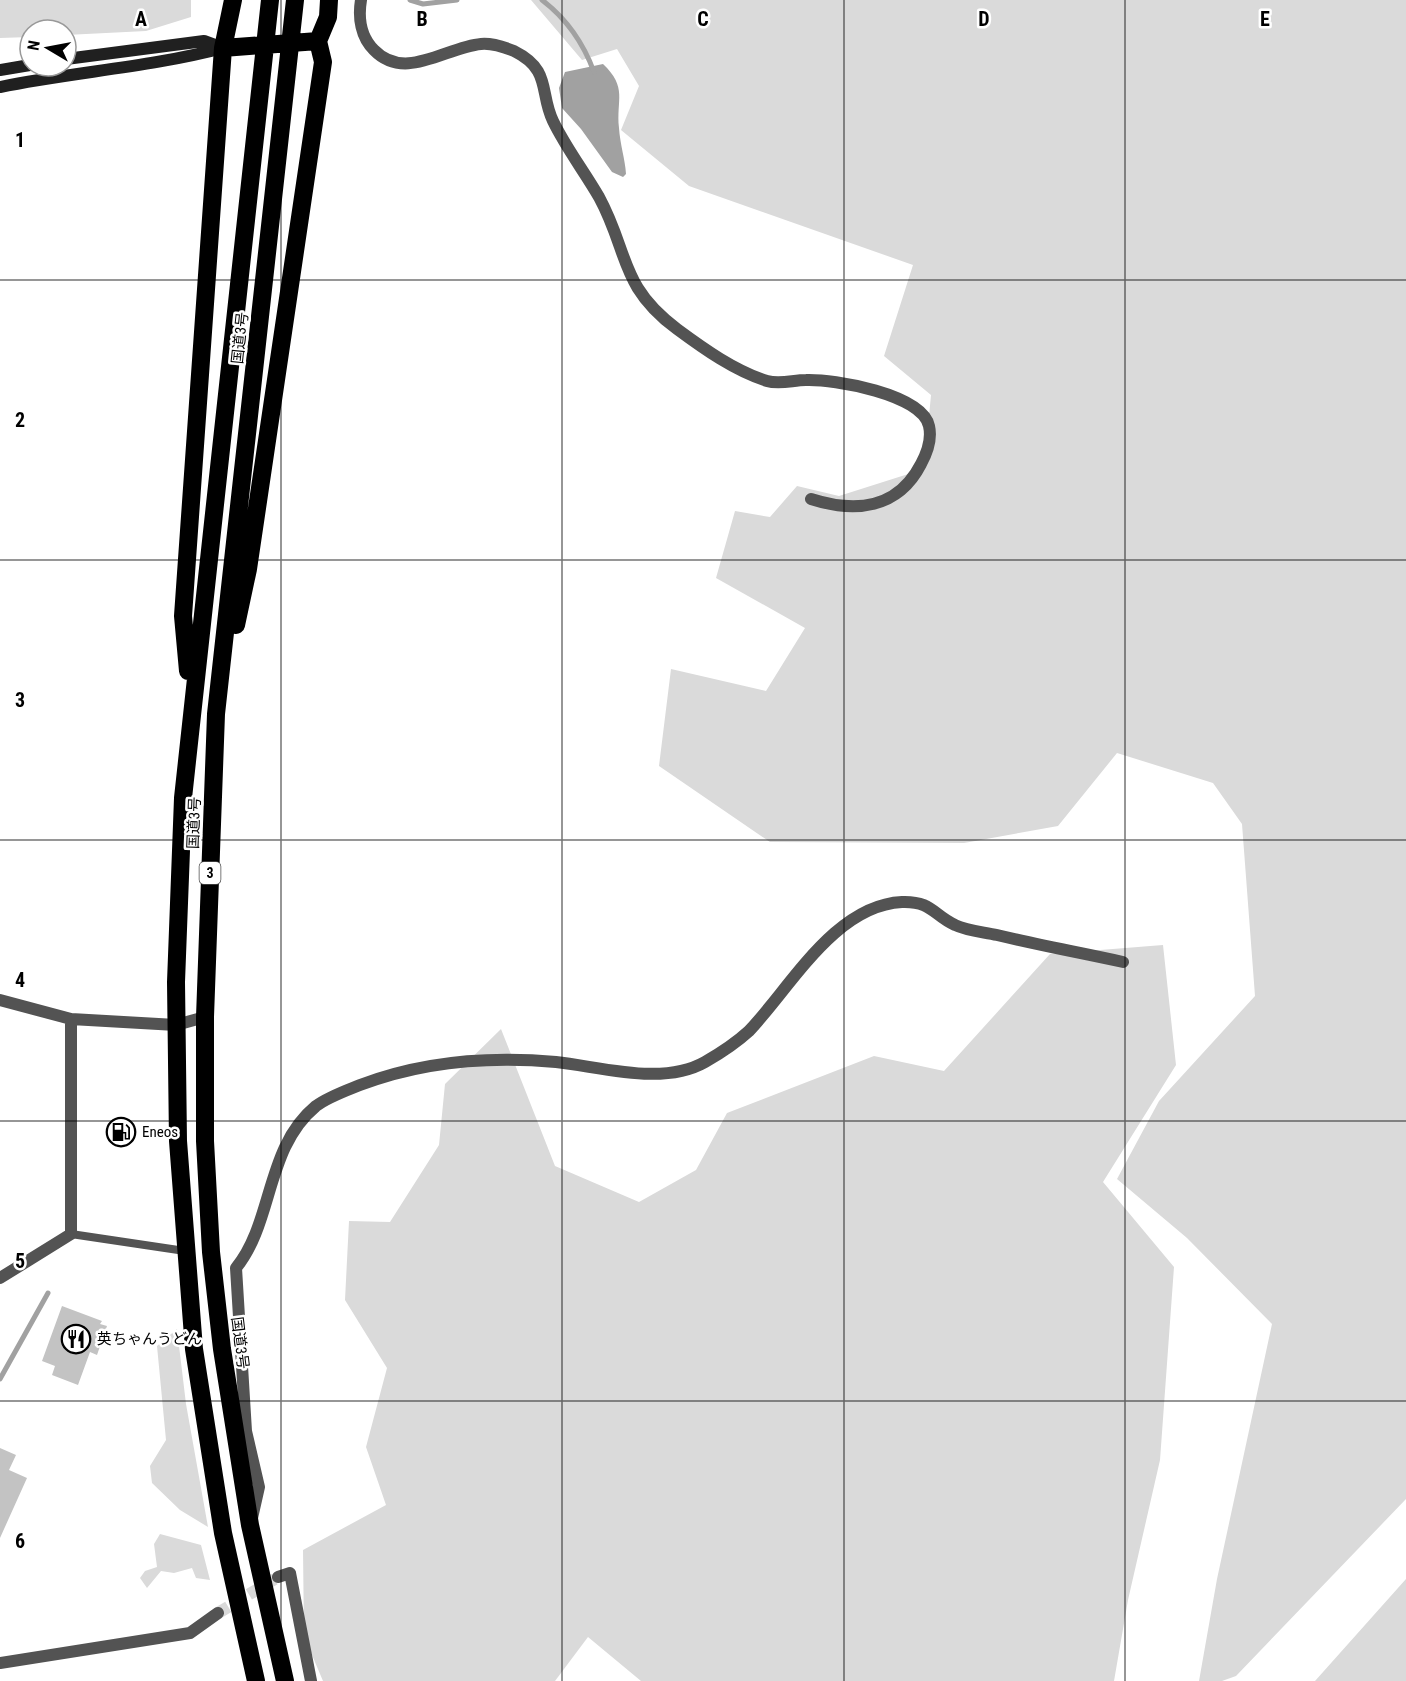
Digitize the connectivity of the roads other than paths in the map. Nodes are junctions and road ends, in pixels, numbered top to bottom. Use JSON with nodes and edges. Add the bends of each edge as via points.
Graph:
{"nodes":[{"id":1,"x":233,"y":0,"type":"edge"},
{"id":2,"x":270,"y":0,"type":"edge"},
{"id":3,"x":295,"y":0,"type":"edge"},
{"id":4,"x":329,"y":0,"type":"edge"},
{"id":5,"x":361,"y":0,"type":"edge"},
{"id":6,"x":318,"y":40,"type":"junction"},
{"id":7,"x":223,"y":48,"type":"junction"},
{"id":8,"x":78,"y":57,"type":"edge"},
{"id":9,"x":18,"y":67,"type":"edge"},
{"id":10,"x":0,"y":70,"type":"edge"},
{"id":11,"x":0,"y":87,"type":"edge"},
{"id":12,"x":811,"y":499,"type":"dead end"},
{"id":13,"x":192,"y":714,"type":"junction"},
{"id":14,"x":216,"y":714,"type":"junction"},
{"id":15,"x":1123,"y":962,"type":"dead end"},
{"id":16,"x":0,"y":1000,"type":"edge"},
{"id":17,"x":205,"y":1017,"type":"junction"},
{"id":18,"x":71,"y":1020,"type":"junction"},
{"id":19,"x":176,"y":1025,"type":"junction"},
{"id":20,"x":71,"y":1234,"type":"junction"},
{"id":21,"x":185,"y":1251,"type":"junction"},
{"id":22,"x":0,"y":1278,"type":"edge"},
{"id":23,"x":250,"y":1525,"type":"junction"},
{"id":24,"x":279,"y":1577,"type":"dead end"},
{"id":25,"x":218,"y":1613,"type":"tunnel mouth"},
{"id":26,"x":0,"y":1663,"type":"edge"},
{"id":27,"x":256,"y":1681,"type":"edge"},
{"id":28,"x":285,"y":1681,"type":"edge"},
{"id":29,"x":310,"y":1681,"type":"edge"}],
"edges":[{"from":1,"to":7,"type":"highway"},
{"from":2,"to":13,"type":"highway","name":"国道3号","number":"3"},
{"from":3,"to":14,"type":"highway","name":"国道3号","number":"3"},
{"from":4,"to":6,"type":"highway","via":[[328,17]]},
{"from":5,"to":12,"type":"street","via":[[364,36],[370,47],[388,62],[416,63],[489,44],[515,52],[538,70],[546,85],[551,117],[598,197],[632,282],[677,329],[750,375],[770,382],[829,382],[892,396],[920,410],[929,424],[926,455],[903,489],[871,505],[855,508]]},
{"from":6,"to":7,"type":"highway"},
{"from":6,"to":14,"type":"highway","via":[[323,62],[248,569]]},
{"from":7,"to":8,"type":"street","via":[[204,41]]},
{"from":7,"to":11,"type":"street","via":[[185,58]]},
{"from":7,"to":13,"type":"highway","via":[[183,616]]},
{"from":9,"to":10,"type":"street"},
{"from":13,"to":19,"type":"highway","name":"国道3号","number":"3","via":[[183,798]]},
{"from":14,"to":17,"type":"highway","name":"国道3号","number":"3"},
{"from":15,"to":23,"type":"street","via":[[955,925],[930,906],[901,902],[872,910],[824,942],[747,1033],[703,1064],[643,1074],[555,1062],[477,1059],[381,1077],[318,1105],[300,1122],[283,1152],[249,1252],[236,1268],[246,1431],[259,1487]]},
{"from":16,"to":18,"type":"street"},
{"from":17,"to":19,"type":"street"},
{"from":17,"to":23,"type":"highway","name":"国道3号","number":"3","via":[[205,1141],[211,1252]]},
{"from":18,"to":19,"type":"street"},
{"from":18,"to":20,"type":"street"},
{"from":19,"to":21,"type":"highway","name":"国道3号","number":"3"},
{"from":20,"to":21,"type":"lane"},
{"from":20,"to":22,"type":"street"},
{"from":21,"to":27,"type":"highway","name":"国道3号","number":"3","via":[[210,1455],[238,1608]]},
{"from":23,"to":28,"type":"highway","name":"国道3号","number":"3"},
{"from":24,"to":29,"type":"street","via":[[290,1573]]},
{"from":25,"to":26,"type":"street","via":[[190,1633]]}]}
